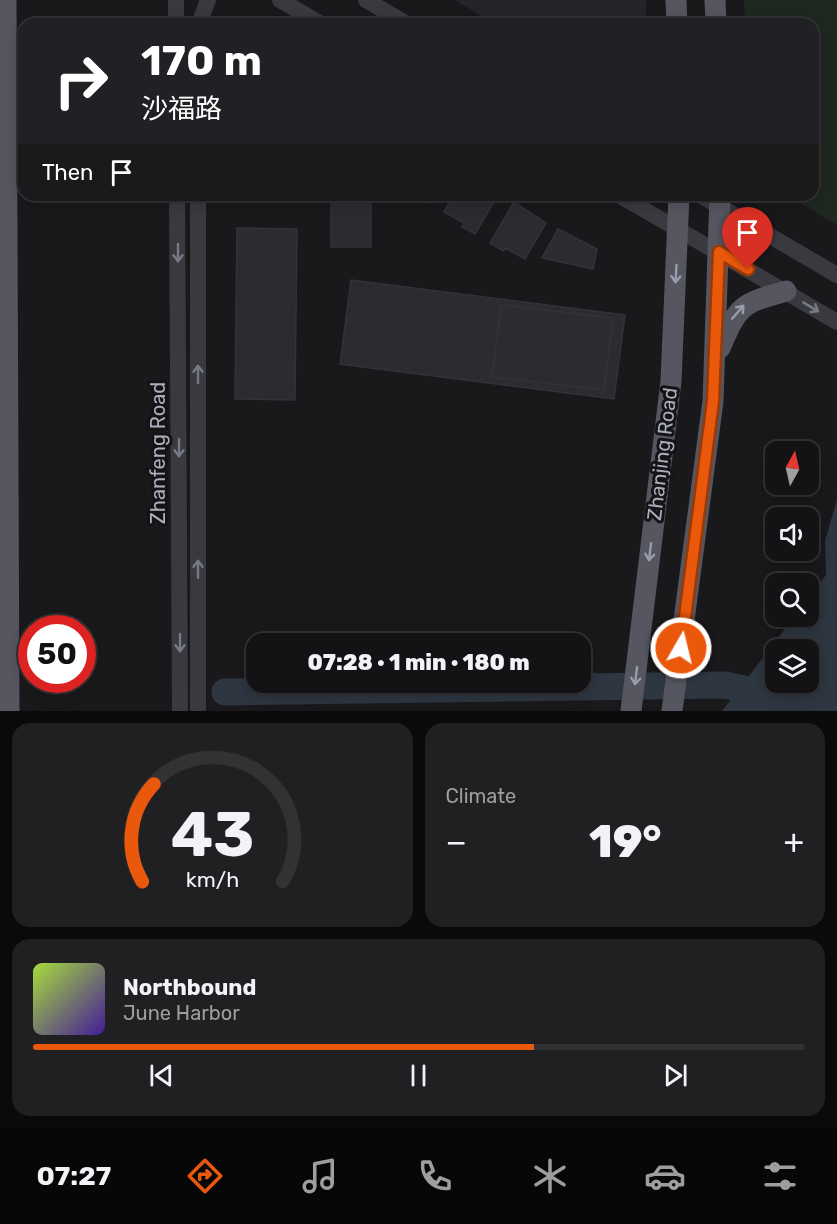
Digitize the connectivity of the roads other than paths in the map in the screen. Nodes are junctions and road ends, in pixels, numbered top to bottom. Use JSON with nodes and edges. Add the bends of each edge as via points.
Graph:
{"nodes":[{"id":1,"x":6,"y":0,"type":"edge"},
{"id":2,"x":176,"y":0,"type":"edge"},
{"id":3,"x":208,"y":0,"type":"edge"},
{"id":4,"x":280,"y":0,"type":"edge"},
{"id":5,"x":366,"y":0,"type":"edge"},
{"id":6,"x":676,"y":0,"type":"edge"},
{"id":7,"x":715,"y":0,"type":"edge"},
{"id":8,"x":176,"y":18,"type":"edge"},
{"id":9,"x":201,"y":18,"type":"edge"},
{"id":10,"x":311,"y":18,"type":"edge"},
{"id":11,"x":397,"y":18,"type":"edge"},
{"id":12,"x":677,"y":18,"type":"edge"},
{"id":13,"x":716,"y":18,"type":"edge"},
{"id":14,"x":177,"y":201,"type":"edge"},
{"id":15,"x":198,"y":201,"type":"edge"},
{"id":16,"x":630,"y":201,"type":"edge"},
{"id":17,"x":679,"y":201,"type":"edge"},
{"id":18,"x":720,"y":201,"type":"edge"},
{"id":19,"x":678,"y":228,"type":"junction"},
{"id":20,"x":719,"y":252,"type":"junction"},
{"id":21,"x":837,"y":275,"type":"edge"},
{"id":22,"x":786,"y":291,"type":"junction"},
{"id":23,"x":837,"y":322,"type":"edge"},
{"id":24,"x":715,"y":359,"type":"junction"},
{"id":25,"x":12,"y":707,"type":"edge"},
{"id":26,"x":180,"y":711,"type":"edge"},
{"id":27,"x":198,"y":711,"type":"edge"},
{"id":28,"x":631,"y":711,"type":"edge"},
{"id":29,"x":672,"y":711,"type":"edge"}],
"edges":[{"from":1,"to":25,"type":"main road"},
{"from":2,"to":8,"type":"street"},
{"from":3,"to":9,"type":"street"},
{"from":4,"to":10,"type":"street"},
{"from":5,"to":11,"type":"street"},
{"from":6,"to":12,"type":"main road"},
{"from":7,"to":13,"type":"main road"},
{"from":14,"to":26,"type":"street","name":"Zhanfeng Road","one_way":true},
{"from":27,"to":15,"type":"street","name":"Zhanfeng Road","one_way":true},
{"from":16,"to":19,"type":"street"},
{"from":17,"to":19,"type":"main road","name":"Zhanjing Road"},
{"from":18,"to":20,"type":"main road"},
{"from":18,"to":21,"type":"street"},
{"from":19,"to":20,"type":"street"},
{"from":19,"to":28,"type":"main road","name":"Zhanjing Road","one_way":true,"via":[[671,381]]},
{"from":20,"to":22,"type":"street"},
{"from":20,"to":24,"type":"main road"},
{"from":22,"to":23,"type":"street","one_way":true},
{"from":24,"to":22,"type":"main road","one_way":true,"via":[[734,314],[746,304]]},
{"from":24,"to":29,"type":"main road","via":[[713,401]]}]}
